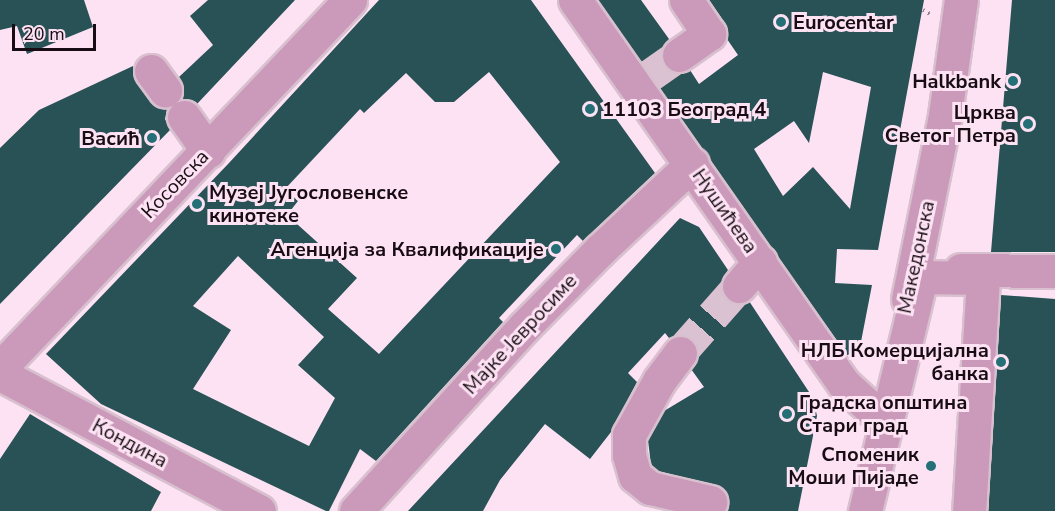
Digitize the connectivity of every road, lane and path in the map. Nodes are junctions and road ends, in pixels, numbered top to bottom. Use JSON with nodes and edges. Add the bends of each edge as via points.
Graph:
{"nodes":[{"id":1,"x":350,"y":0,"type":"edge"},
{"id":2,"x":574,"y":0,"type":"edge"},
{"id":3,"x":686,"y":0,"type":"edge"},
{"id":4,"x":961,"y":0,"type":"edge"},
{"id":5,"x":679,"y":55,"type":"tunnel mouth"},
{"id":6,"x":184,"y":117,"type":"dead end"},
{"id":7,"x":991,"y":146,"type":"dead end"},
{"id":8,"x":1000,"y":146,"type":"dead end"},
{"id":9,"x":208,"y":151,"type":"junction"},
{"id":10,"x":692,"y":164,"type":"junction"},
{"id":11,"x":760,"y":262,"type":"junction"},
{"id":12,"x":916,"y":265,"type":"junction"},
{"id":13,"x":1053,"y":266,"type":"edge"},
{"id":14,"x":740,"y":286,"type":"tunnel mouth"},
{"id":15,"x":680,"y":353,"type":"tunnel mouth"},
{"id":16,"x":0,"y":368,"type":"edge"},
{"id":17,"x":0,"y":374,"type":"edge"},
{"id":18,"x":880,"y":417,"type":"junction"},
{"id":19,"x":710,"y":502,"type":"dead end"},
{"id":20,"x":259,"y":511,"type":"edge"},
{"id":21,"x":356,"y":511,"type":"edge"},
{"id":22,"x":855,"y":511,"type":"edge"},
{"id":23,"x":865,"y":511,"type":"edge"},
{"id":24,"x":969,"y":511,"type":"edge"}],
"edges":[{"from":1,"to":9,"type":"street","name":"Косовска"},
{"from":2,"to":10,"type":"street","name":"Нушићева","via":[[642,80]]},
{"from":3,"to":5,"type":"street","via":[[710,34]]},
{"from":4,"to":12,"type":"street","name":"Македонска","via":[[945,115]]},
{"from":6,"to":9,"type":"street"},
{"from":7,"to":8,"type":"path"},
{"from":9,"to":16,"type":"street","name":"Косовска"},
{"from":10,"to":11,"type":"street","name":"Нушићева"},
{"from":10,"to":21,"type":"street","name":"Мајке Јевросиме","via":[[524,327]]},
{"from":11,"to":14,"type":"street"},
{"from":11,"to":18,"type":"street","name":"Нушићева","via":[[844,384]]},
{"from":12,"to":13,"type":"street"},
{"from":12,"to":18,"type":"street","name":"Македонска"},
{"from":15,"to":19,"type":"street","via":[[659,381],[629,435],[629,455],[635,476],[650,488]]},
{"from":17,"to":20,"type":"street","name":"Кондина"},
{"from":18,"to":22,"type":"street","name":"Македонска"},
{"from":23,"to":24,"type":"street","via":[[921,278],[983,278]]}]}
